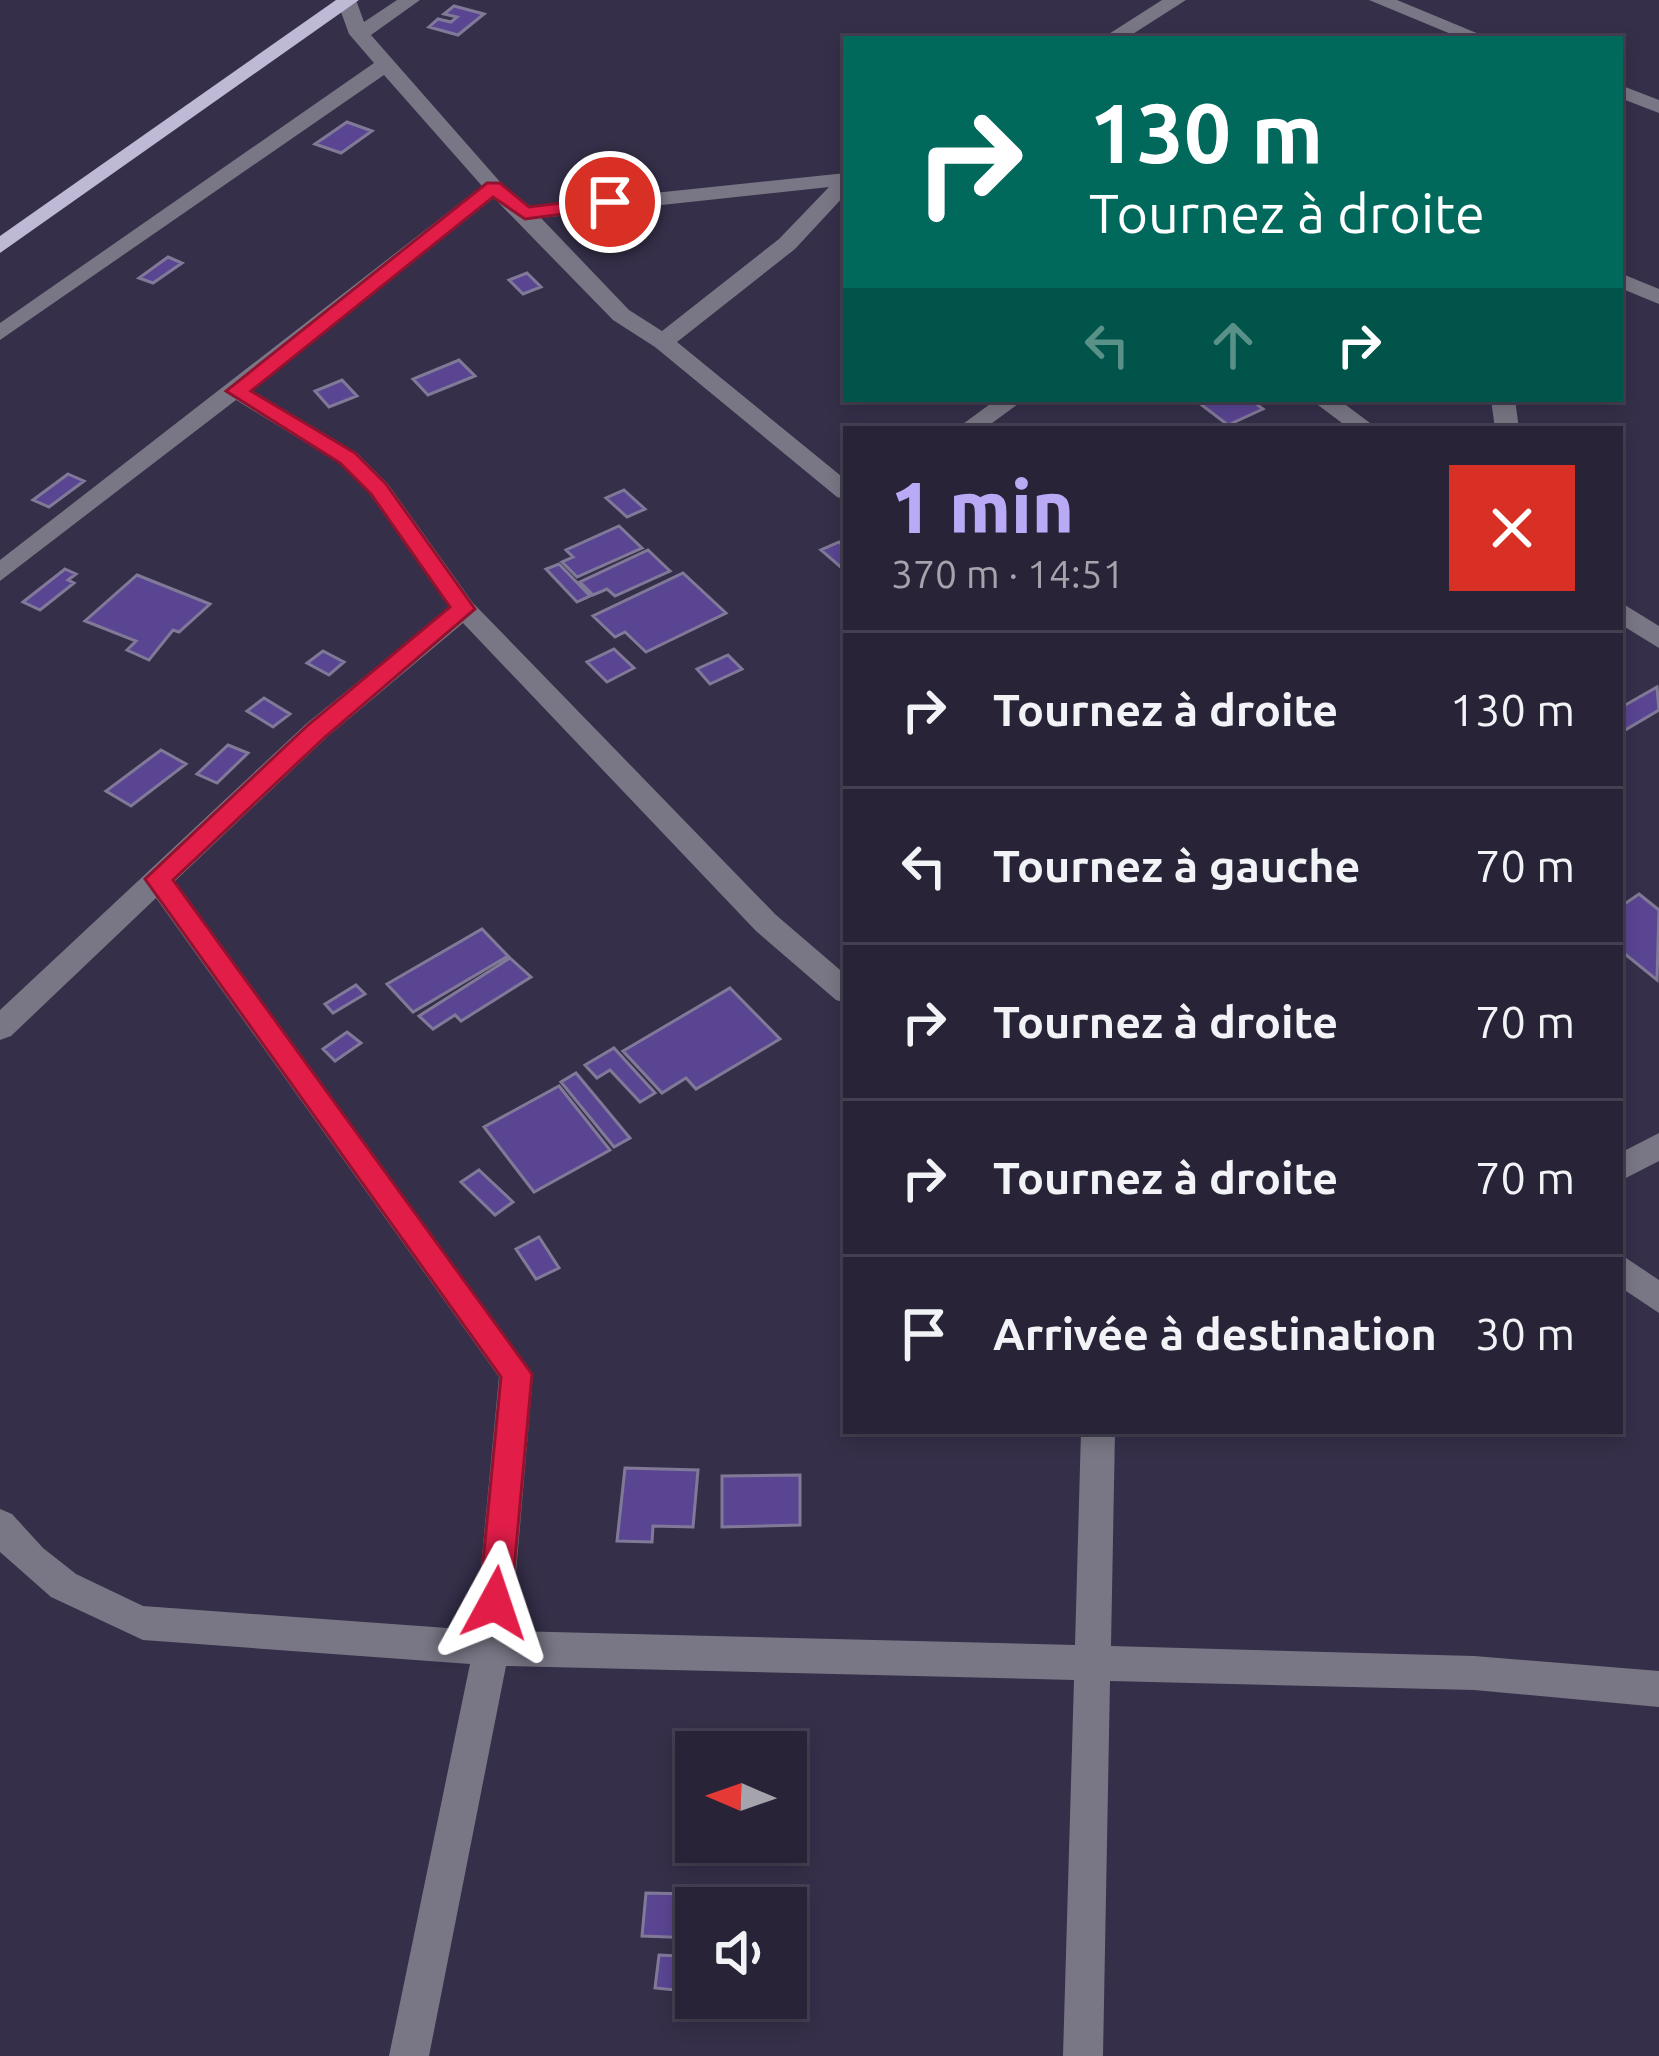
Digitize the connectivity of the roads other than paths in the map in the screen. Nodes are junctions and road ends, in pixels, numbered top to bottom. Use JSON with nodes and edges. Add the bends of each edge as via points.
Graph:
{"nodes":[{"id":1,"x":348,"y":0,"type":"edge"},
{"id":2,"x":410,"y":0,"type":"edge"},
{"id":3,"x":1176,"y":0,"type":"edge"},
{"id":4,"x":1378,"y":0,"type":"edge"},
{"id":5,"x":359,"y":34,"type":"junction"},
{"id":6,"x":1116,"y":36,"type":"edge"},
{"id":7,"x":1473,"y":36,"type":"edge"},
{"id":8,"x":386,"y":64,"type":"junction"},
{"id":9,"x":1623,"y":93,"type":"edge"},
{"id":10,"x":1659,"y":107,"type":"edge"},
{"id":11,"x":843,"y":180,"type":"edge"},
{"id":12,"x":843,"y":183,"type":"edge"},
{"id":13,"x":494,"y":187,"type":"junction"},
{"id":14,"x":525,"y":213,"type":"junction"},
{"id":15,"x":0,"y":246,"type":"edge"},
{"id":16,"x":1623,"y":281,"type":"edge"},
{"id":17,"x":1659,"y":297,"type":"edge"},
{"id":18,"x":0,"y":333,"type":"edge"},
{"id":19,"x":663,"y":342,"type":"junction"},
{"id":20,"x":237,"y":391,"type":"junction"},
{"id":21,"x":1008,"y":402,"type":"edge"},
{"id":22,"x":1326,"y":402,"type":"edge"},
{"id":23,"x":972,"y":426,"type":"edge"},
{"id":24,"x":1362,"y":426,"type":"edge"},
{"id":25,"x":843,"y":490,"type":"edge"},
{"id":26,"x":0,"y":573,"type":"edge"},
{"id":27,"x":464,"y":609,"type":"junction"},
{"id":28,"x":1623,"y":613,"type":"edge"},
{"id":29,"x":1659,"y":639,"type":"edge"},
{"id":30,"x":158,"y":879,"type":"junction"},
{"id":31,"x":843,"y":989,"type":"edge"},
{"id":32,"x":0,"y":1028,"type":"edge"},
{"id":33,"x":1659,"y":1146,"type":"edge"},
{"id":34,"x":1623,"y":1166,"type":"edge"},
{"id":35,"x":1623,"y":1270,"type":"edge"},
{"id":36,"x":1659,"y":1299,"type":"edge"},
{"id":37,"x":1098,"y":1434,"type":"edge"},
{"id":38,"x":0,"y":1525,"type":"edge"},
{"id":39,"x":490,"y":1648,"type":"junction"},
{"id":40,"x":1094,"y":1665,"type":"junction"},
{"id":41,"x":1659,"y":1689,"type":"edge"},
{"id":42,"x":409,"y":2056,"type":"edge"},
{"id":43,"x":1083,"y":2056,"type":"edge"}],
"edges":[{"from":1,"to":5,"type":"street"},
{"from":1,"to":15,"type":"main road"},
{"from":2,"to":5,"type":"street"},
{"from":3,"to":6,"type":"street"},
{"from":4,"to":7,"type":"street"},
{"from":5,"to":8,"type":"street"},
{"from":8,"to":13,"type":"street"},
{"from":8,"to":18,"type":"street"},
{"from":9,"to":10,"type":"street"},
{"from":11,"to":14,"type":"street"},
{"from":12,"to":19,"type":"street","via":[[788,244]]},
{"from":13,"to":14,"type":"street"},
{"from":13,"to":20,"type":"street"},
{"from":14,"to":19,"type":"street","via":[[621,315]]},
{"from":16,"to":17,"type":"street"},
{"from":19,"to":25,"type":"street"},
{"from":20,"to":26,"type":"street"},
{"from":20,"to":27,"type":"street","via":[[348,458]]},
{"from":21,"to":23,"type":"street"},
{"from":22,"to":24,"type":"street"},
{"from":27,"to":30,"type":"street","via":[[316,731]]},
{"from":27,"to":31,"type":"street","via":[[751,907]]},
{"from":28,"to":29,"type":"street"},
{"from":30,"to":32,"type":"street"},
{"from":30,"to":39,"type":"street","via":[[516,1374]]},
{"from":33,"to":34,"type":"street"},
{"from":35,"to":36,"type":"street"},
{"from":37,"to":40,"type":"street"},
{"from":38,"to":39,"type":"street","via":[[25,1557],[88,1604],[142,1623]]},
{"from":39,"to":40,"type":"street"},
{"from":39,"to":42,"type":"street"},
{"from":40,"to":41,"type":"street","via":[[1474,1673]]},
{"from":40,"to":43,"type":"street"}]}
